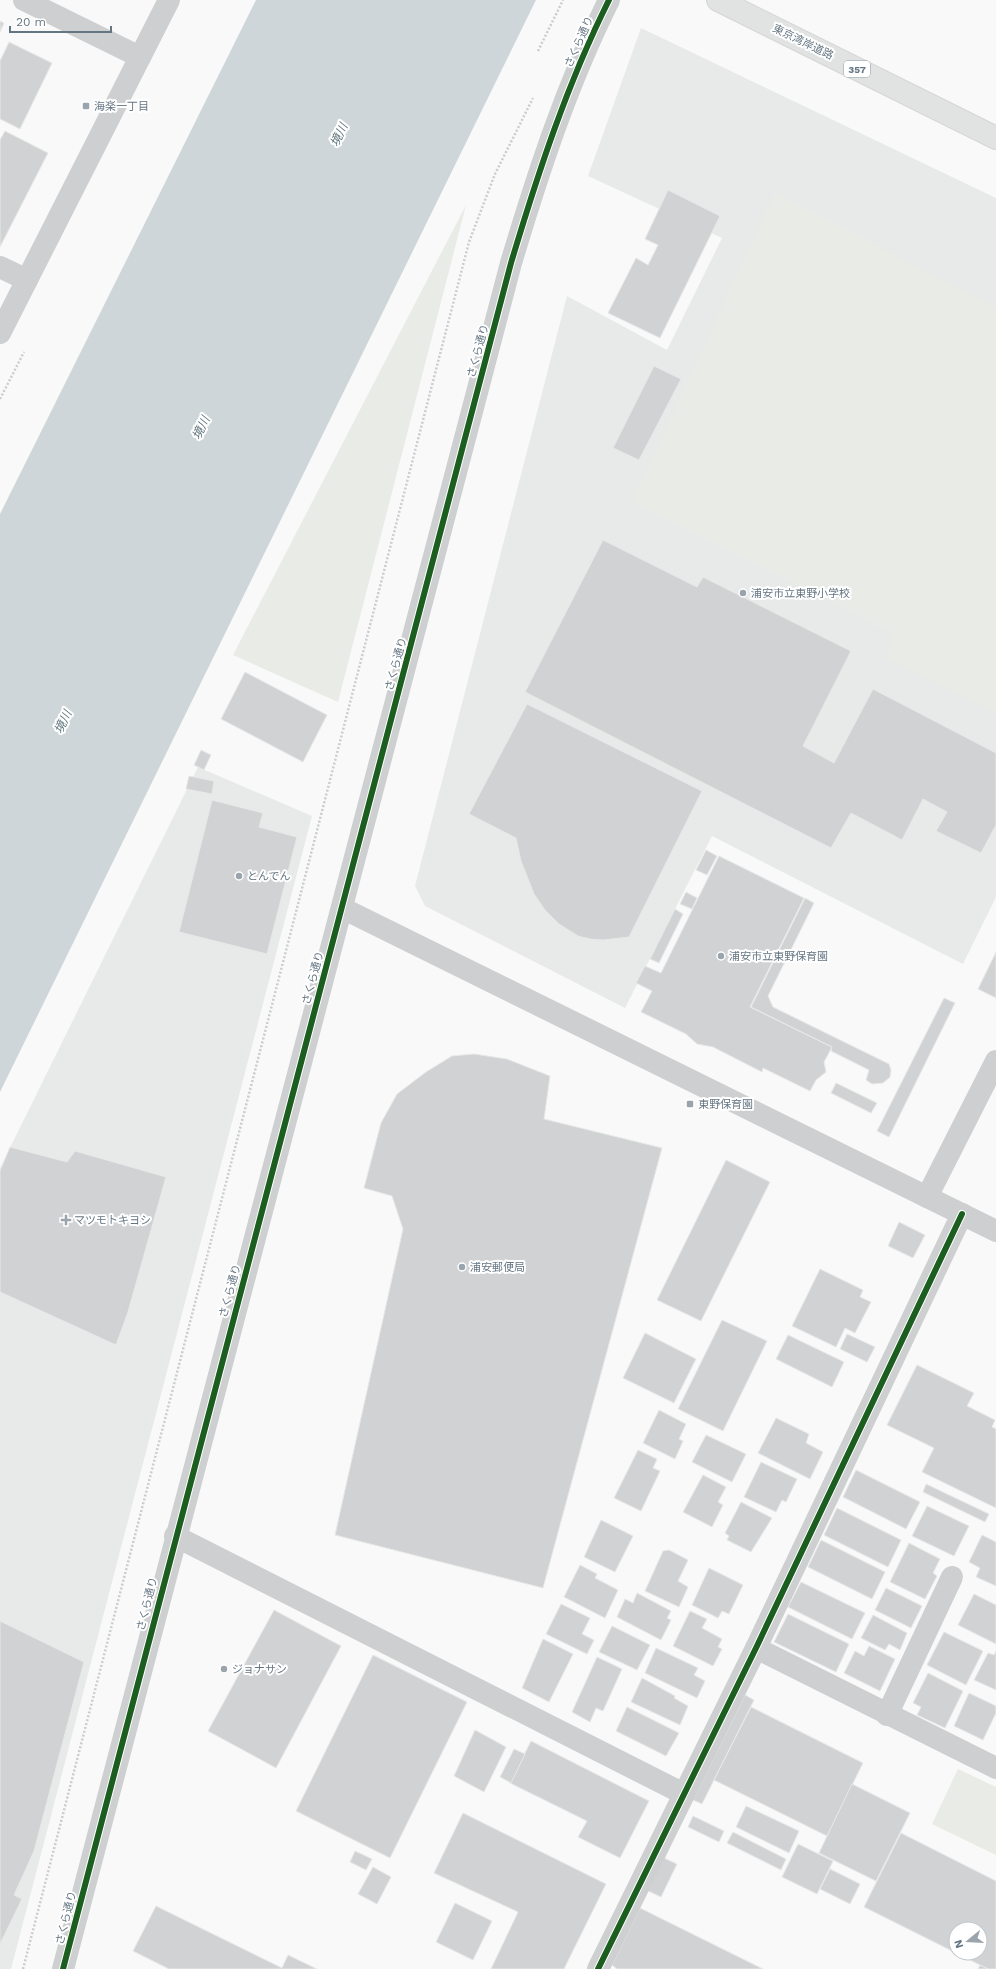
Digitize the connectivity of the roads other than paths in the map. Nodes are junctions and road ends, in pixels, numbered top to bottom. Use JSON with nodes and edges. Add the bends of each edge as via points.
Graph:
{"nodes":[{"id":1,"x":24,"y":0,"type":"edge"},
{"id":2,"x":169,"y":0,"type":"edge"},
{"id":3,"x":609,"y":0,"type":"edge"},
{"id":4,"x":718,"y":0,"type":"edge"},
{"id":5,"x":140,"y":57,"type":"junction"},
{"id":6,"x":996,"y":138,"type":"edge"},
{"id":7,"x":0,"y":267,"type":"edge"},
{"id":8,"x":27,"y":280,"type":"junction"},
{"id":9,"x":0,"y":334,"type":"edge"},
{"id":10,"x":342,"y":908,"type":"junction"},
{"id":11,"x":996,"y":1061,"type":"edge"},
{"id":12,"x":927,"y":1197,"type":"junction"},
{"id":13,"x":962,"y":1214,"type":"junction"},
{"id":14,"x":996,"y":1231,"type":"edge"},
{"id":15,"x":175,"y":1536,"type":"junction"},
{"id":16,"x":952,"y":1577,"type":"dead end"},
{"id":17,"x":756,"y":1648,"type":"junction"},
{"id":18,"x":887,"y":1715,"type":"junction"},
{"id":19,"x":996,"y":1768,"type":"edge"},
{"id":20,"x":684,"y":1794,"type":"junction"},
{"id":21,"x":63,"y":1969,"type":"edge"},
{"id":22,"x":598,"y":1969,"type":"edge"}],
"edges":[{"from":1,"to":5,"type":"street"},
{"from":2,"to":5,"type":"street"},
{"from":3,"to":10,"type":"street","name":"さくら通り","via":[[566,98],[539,170],[511,262]]},
{"from":4,"to":6,"type":"highway","name":"東京湾岸道路","number":"357"},
{"from":5,"to":8,"type":"street"},
{"from":7,"to":8,"type":"street"},
{"from":8,"to":9,"type":"street"},
{"from":10,"to":12,"type":"street"},
{"from":10,"to":15,"type":"street","name":"さくら通り"},
{"from":11,"to":12,"type":"street"},
{"from":12,"to":13,"type":"street"},
{"from":13,"to":14,"type":"street"},
{"from":13,"to":17,"type":"street"},
{"from":15,"to":20,"type":"street"},
{"from":15,"to":21,"type":"street","name":"さくら通り"},
{"from":16,"to":18,"type":"street"},
{"from":17,"to":18,"type":"street"},
{"from":17,"to":20,"type":"street"},
{"from":18,"to":19,"type":"street"},
{"from":20,"to":22,"type":"street"}]}
